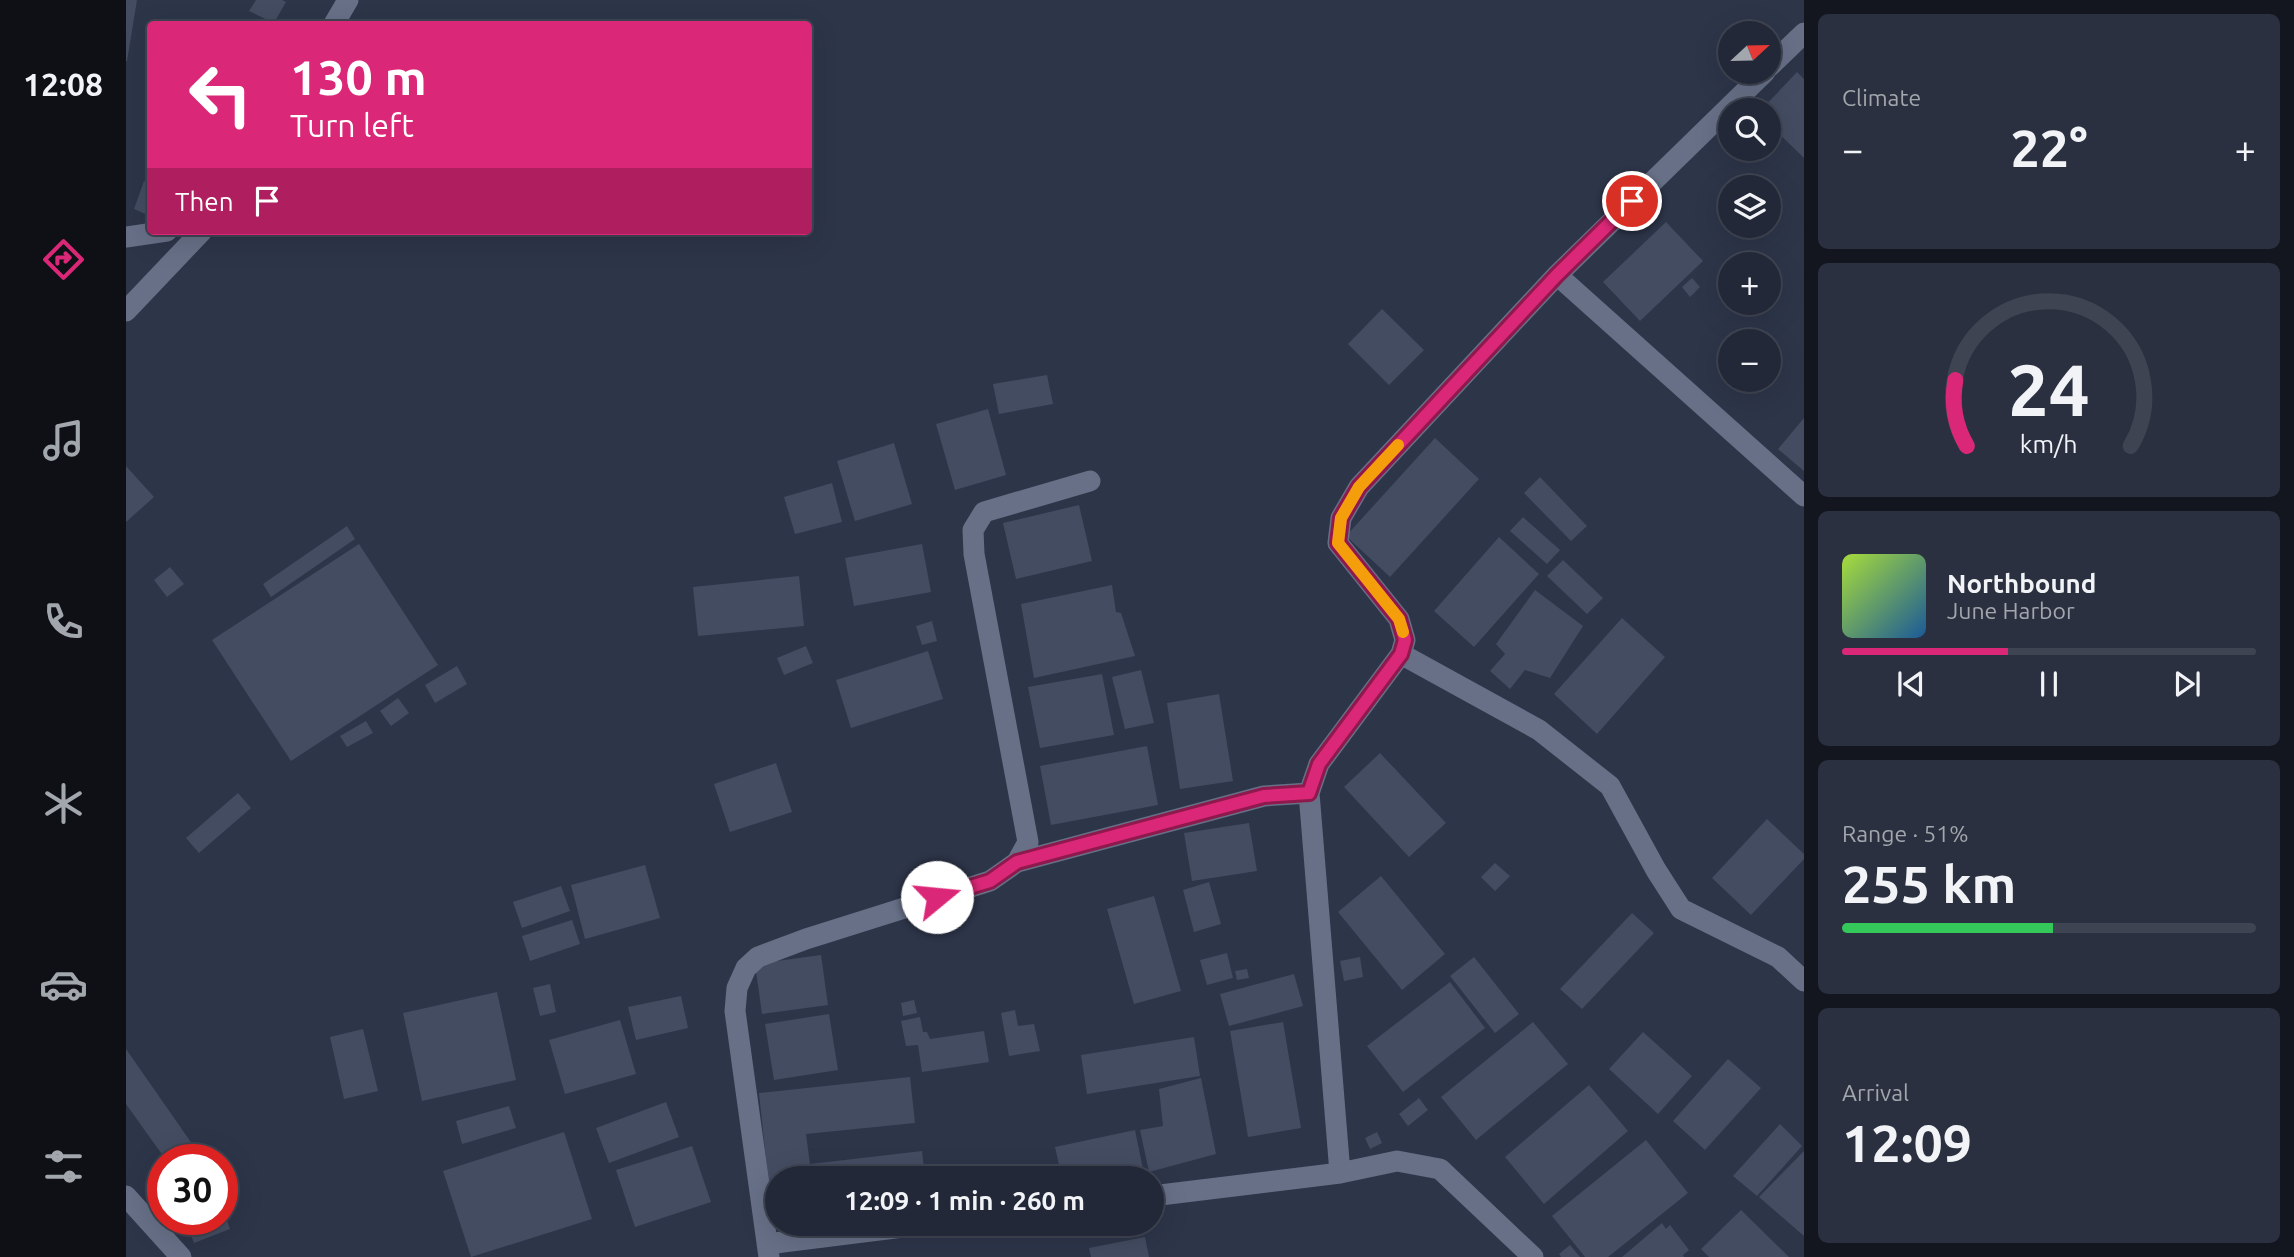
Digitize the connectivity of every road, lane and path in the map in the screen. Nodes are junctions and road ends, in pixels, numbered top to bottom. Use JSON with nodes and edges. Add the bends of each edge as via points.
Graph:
{"nodes":[{"id":1,"x":348,"y":0,"type":"edge"},
{"id":2,"x":336,"y":21,"type":"edge"},
{"id":3,"x":1804,"y":33,"type":"edge"},
{"id":4,"x":1782,"y":54,"type":"edge"},
{"id":5,"x":1753,"y":84,"type":"edge"},
{"id":6,"x":147,"y":234,"type":"edge"},
{"id":7,"x":198,"y":235,"type":"edge"},
{"id":8,"x":126,"y":237,"type":"edge"},
{"id":9,"x":1557,"y":275,"type":"junction"},
{"id":10,"x":126,"y":311,"type":"edge"},
{"id":11,"x":1090,"y":481,"type":"dead end"},
{"id":12,"x":1804,"y":496,"type":"edge"},
{"id":13,"x":1401,"y":654,"type":"junction"},
{"id":14,"x":1309,"y":793,"type":"junction"},
{"id":15,"x":1017,"y":862,"type":"junction"},
{"id":16,"x":1804,"y":981,"type":"edge"},
{"id":17,"x":1340,"y":1173,"type":"junction"},
{"id":18,"x":1164,"y":1195,"type":"edge"},
{"id":19,"x":126,"y":1196,"type":"edge"},
{"id":20,"x":857,"y":1236,"type":"edge"},
{"id":21,"x":768,"y":1251,"type":"edge"},
{"id":22,"x":181,"y":1257,"type":"edge"},
{"id":23,"x":1533,"y":1257,"type":"edge"}],
"edges":[{"from":1,"to":2,"type":"street"},
{"from":3,"to":4,"type":"street"},
{"from":5,"to":9,"type":"street"},
{"from":6,"to":8,"type":"street"},
{"from":7,"to":10,"type":"street"},
{"from":9,"to":12,"type":"street"},
{"from":9,"to":13,"type":"street","via":[[1359,487],[1341,518],[1338,543],[1399,619],[1405,640]]},
{"from":11,"to":15,"type":"street","via":[[984,512],[973,530],[1028,842]]},
{"from":13,"to":14,"type":"street","via":[[1319,764]]},
{"from":13,"to":16,"type":"street","via":[[1539,730],[1610,786],[1681,909],[1778,957]]},
{"from":14,"to":15,"type":"street","via":[[1264,796]]},
{"from":14,"to":17,"type":"street"},
{"from":15,"to":21,"type":"street","via":[[990,881],[806,939],[758,957],[746,968],[737,988],[735,1011]]},
{"from":17,"to":18,"type":"street"},
{"from":17,"to":23,"type":"street","via":[[1397,1161],[1440,1169]]},
{"from":19,"to":22,"type":"street"},
{"from":20,"to":21,"type":"street"}]}
